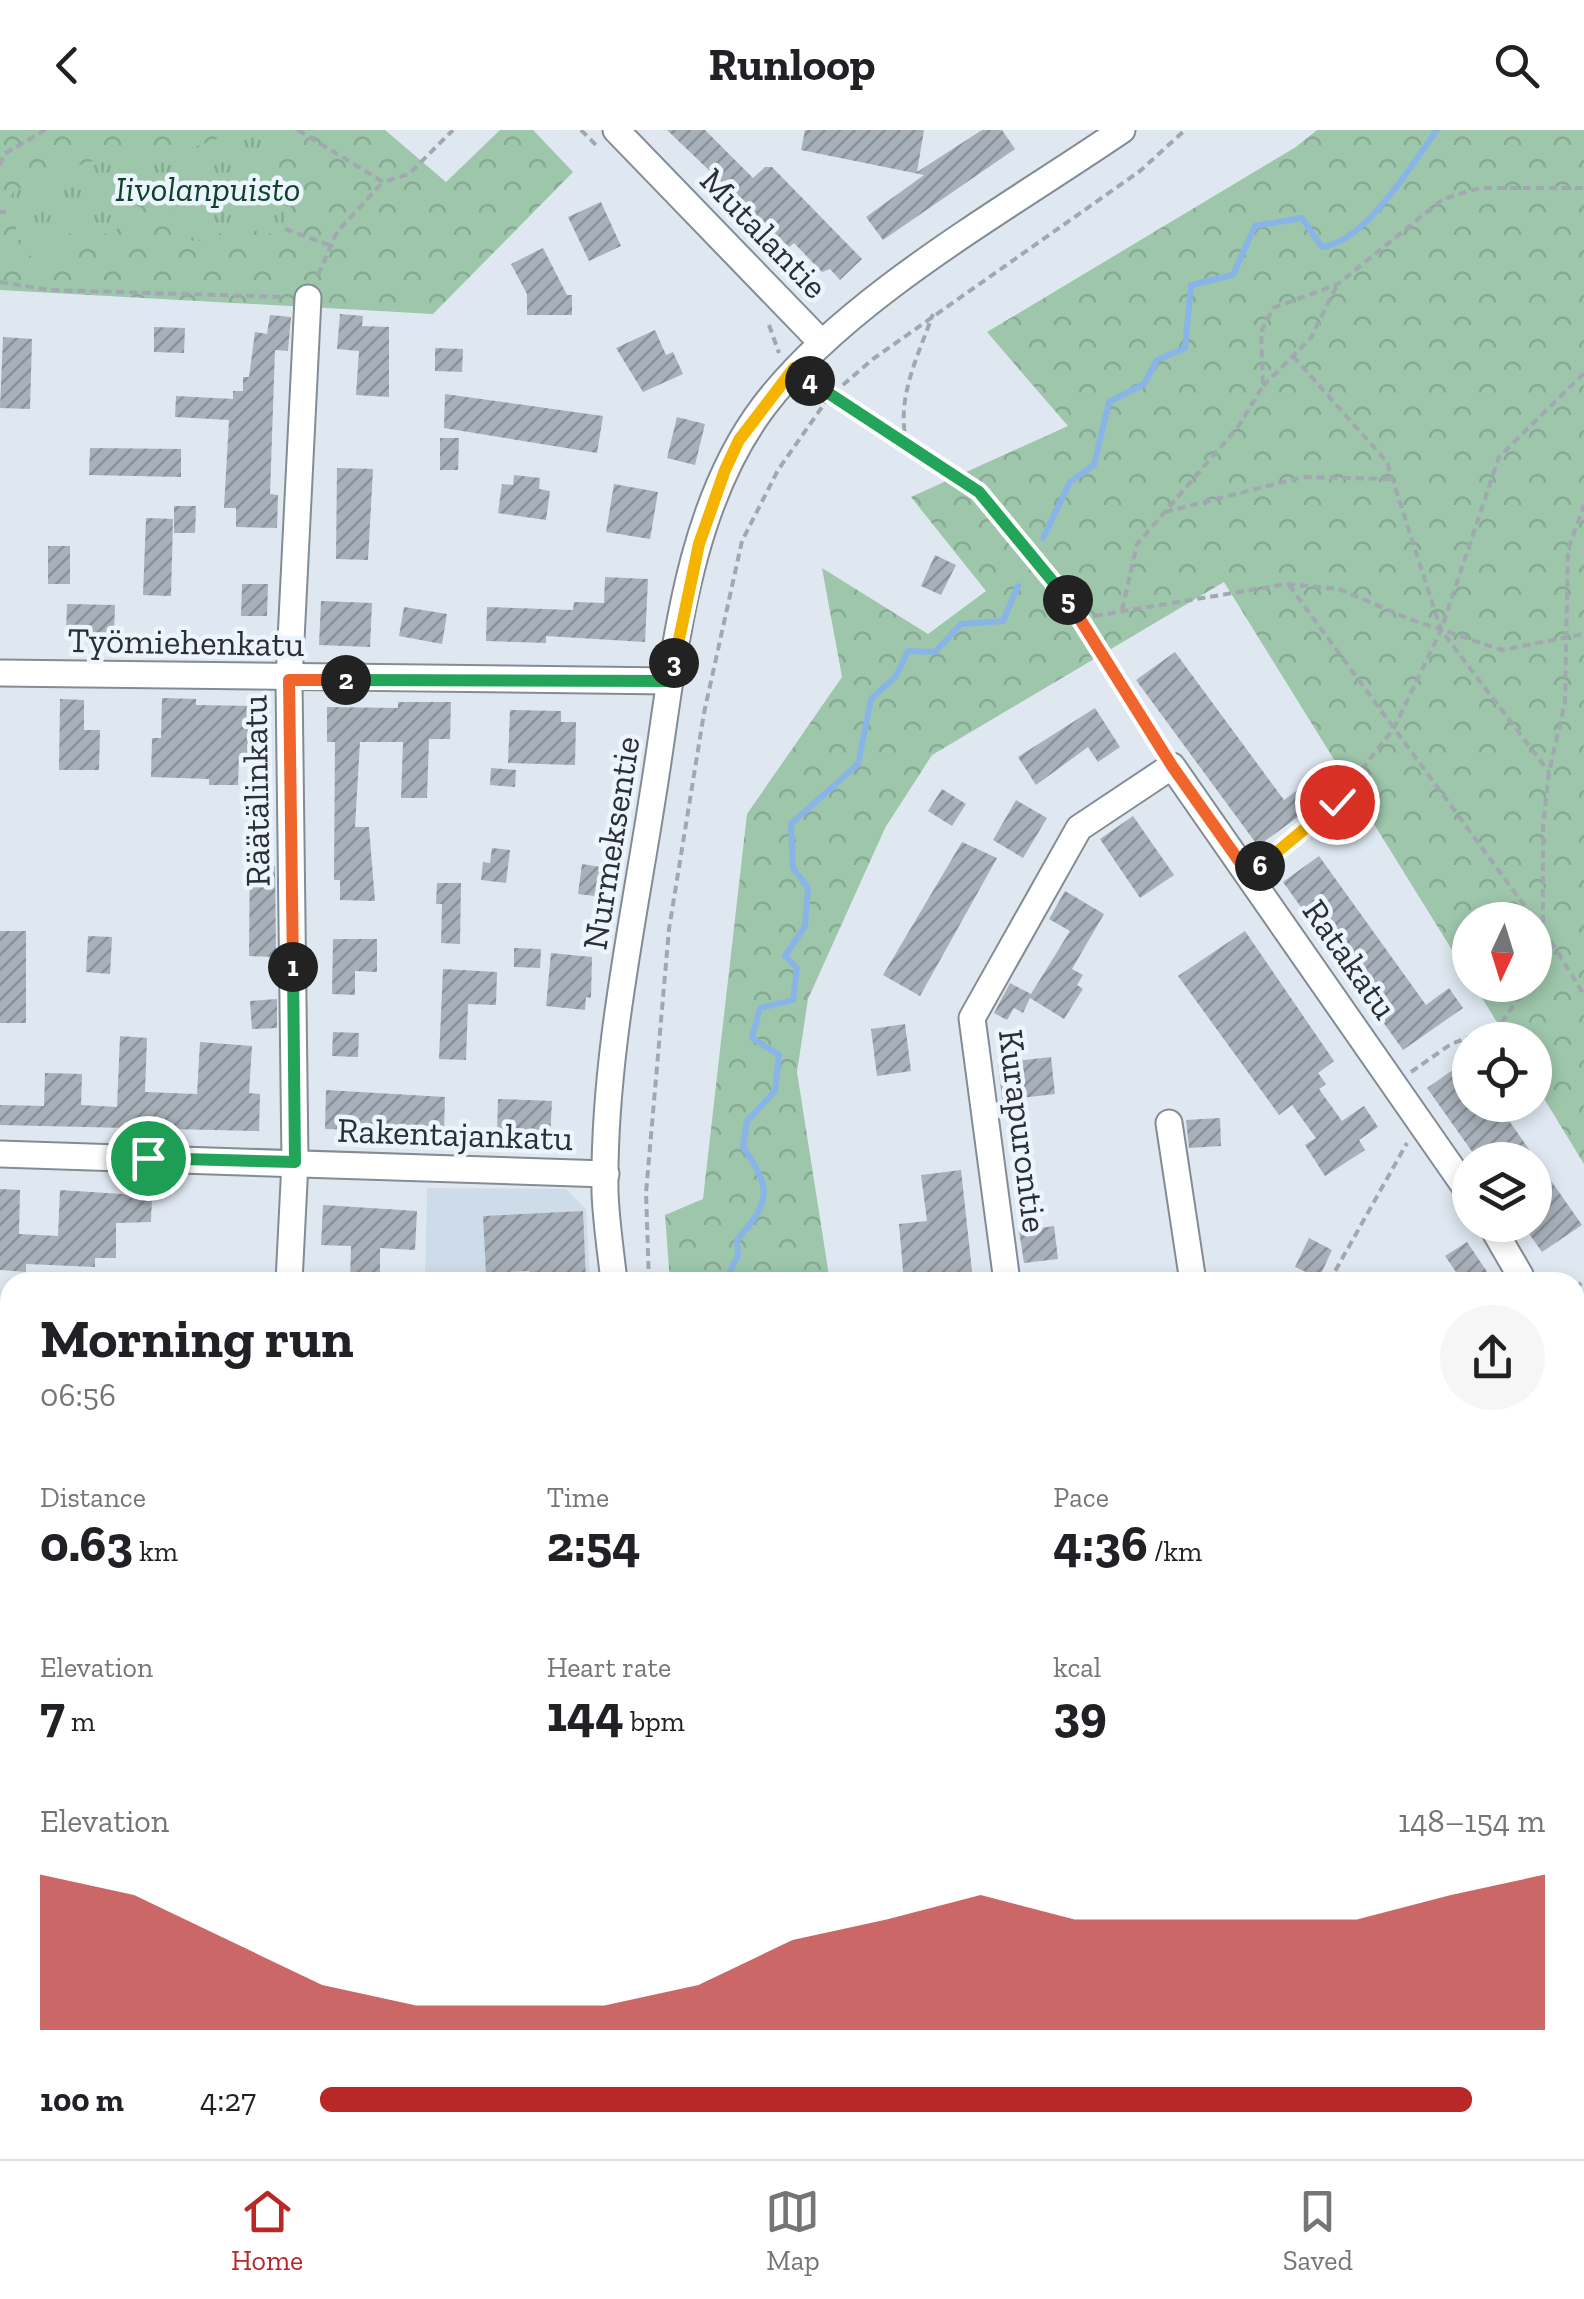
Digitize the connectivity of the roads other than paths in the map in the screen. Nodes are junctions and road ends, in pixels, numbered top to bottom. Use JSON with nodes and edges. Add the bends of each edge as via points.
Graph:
{"nodes":[{"id":1,"x":616,"y":130,"type":"edge"},
{"id":2,"x":1122,"y":130,"type":"edge"},
{"id":3,"x":308,"y":298,"type":"road end"},
{"id":4,"x":821,"y":342,"type":"junction"},
{"id":5,"x":0,"y":673,"type":"edge"},
{"id":6,"x":289,"y":680,"type":"junction"},
{"id":7,"x":670,"y":681,"type":"junction"},
{"id":8,"x":1172,"y":766,"type":"joint"},
{"id":9,"x":1169,"y":1123,"type":"dead end"},
{"id":10,"x":0,"y":1154,"type":"edge"},
{"id":11,"x":295,"y":1162,"type":"junction"},
{"id":12,"x":1452,"y":1167,"type":"edge"},
{"id":13,"x":606,"y":1174,"type":"junction"},
{"id":14,"x":1502,"y":1242,"type":"edge"},
{"id":15,"x":290,"y":1272,"type":"edge"},
{"id":16,"x":613,"y":1272,"type":"edge"},
{"id":17,"x":1006,"y":1272,"type":"edge"},
{"id":18,"x":1191,"y":1272,"type":"edge"},
{"id":19,"x":1519,"y":1272,"type":"edge"}],
"edges":[{"from":1,"to":4,"type":"street","name":"Mutalantie"},
{"from":2,"to":4,"type":"street","name":"Nurmeksentie"},
{"from":3,"to":6,"type":"street","name":"Räätälinkatu"},
{"from":4,"to":7,"type":"street","name":"Nurmeksentie","via":[[739,440],[725,470],[699,544]]},
{"from":5,"to":6,"type":"street","name":"Työmiehenkatu"},
{"from":6,"to":7,"type":"street","name":"Työmiehenkatu"},
{"from":6,"to":11,"type":"street","name":"Räätälinkatu"},
{"from":7,"to":13,"type":"street","name":"Nurmeksentie","via":[[614,1062]]},
{"from":8,"to":12,"type":"street","name":"Ratakatu"},
{"from":8,"to":17,"type":"street","name":"Kurapurontie","via":[[1079,828],[972,1018]]},
{"from":9,"to":18,"type":"street"},
{"from":10,"to":11,"type":"street","name":"Rakentajankatu"},
{"from":11,"to":13,"type":"street","name":"Rakentajankatu"},
{"from":11,"to":15,"type":"street","name":"Räätälinkatu"},
{"from":13,"to":16,"type":"street","name":"Nurmeksentie"},
{"from":14,"to":19,"type":"street"}]}
